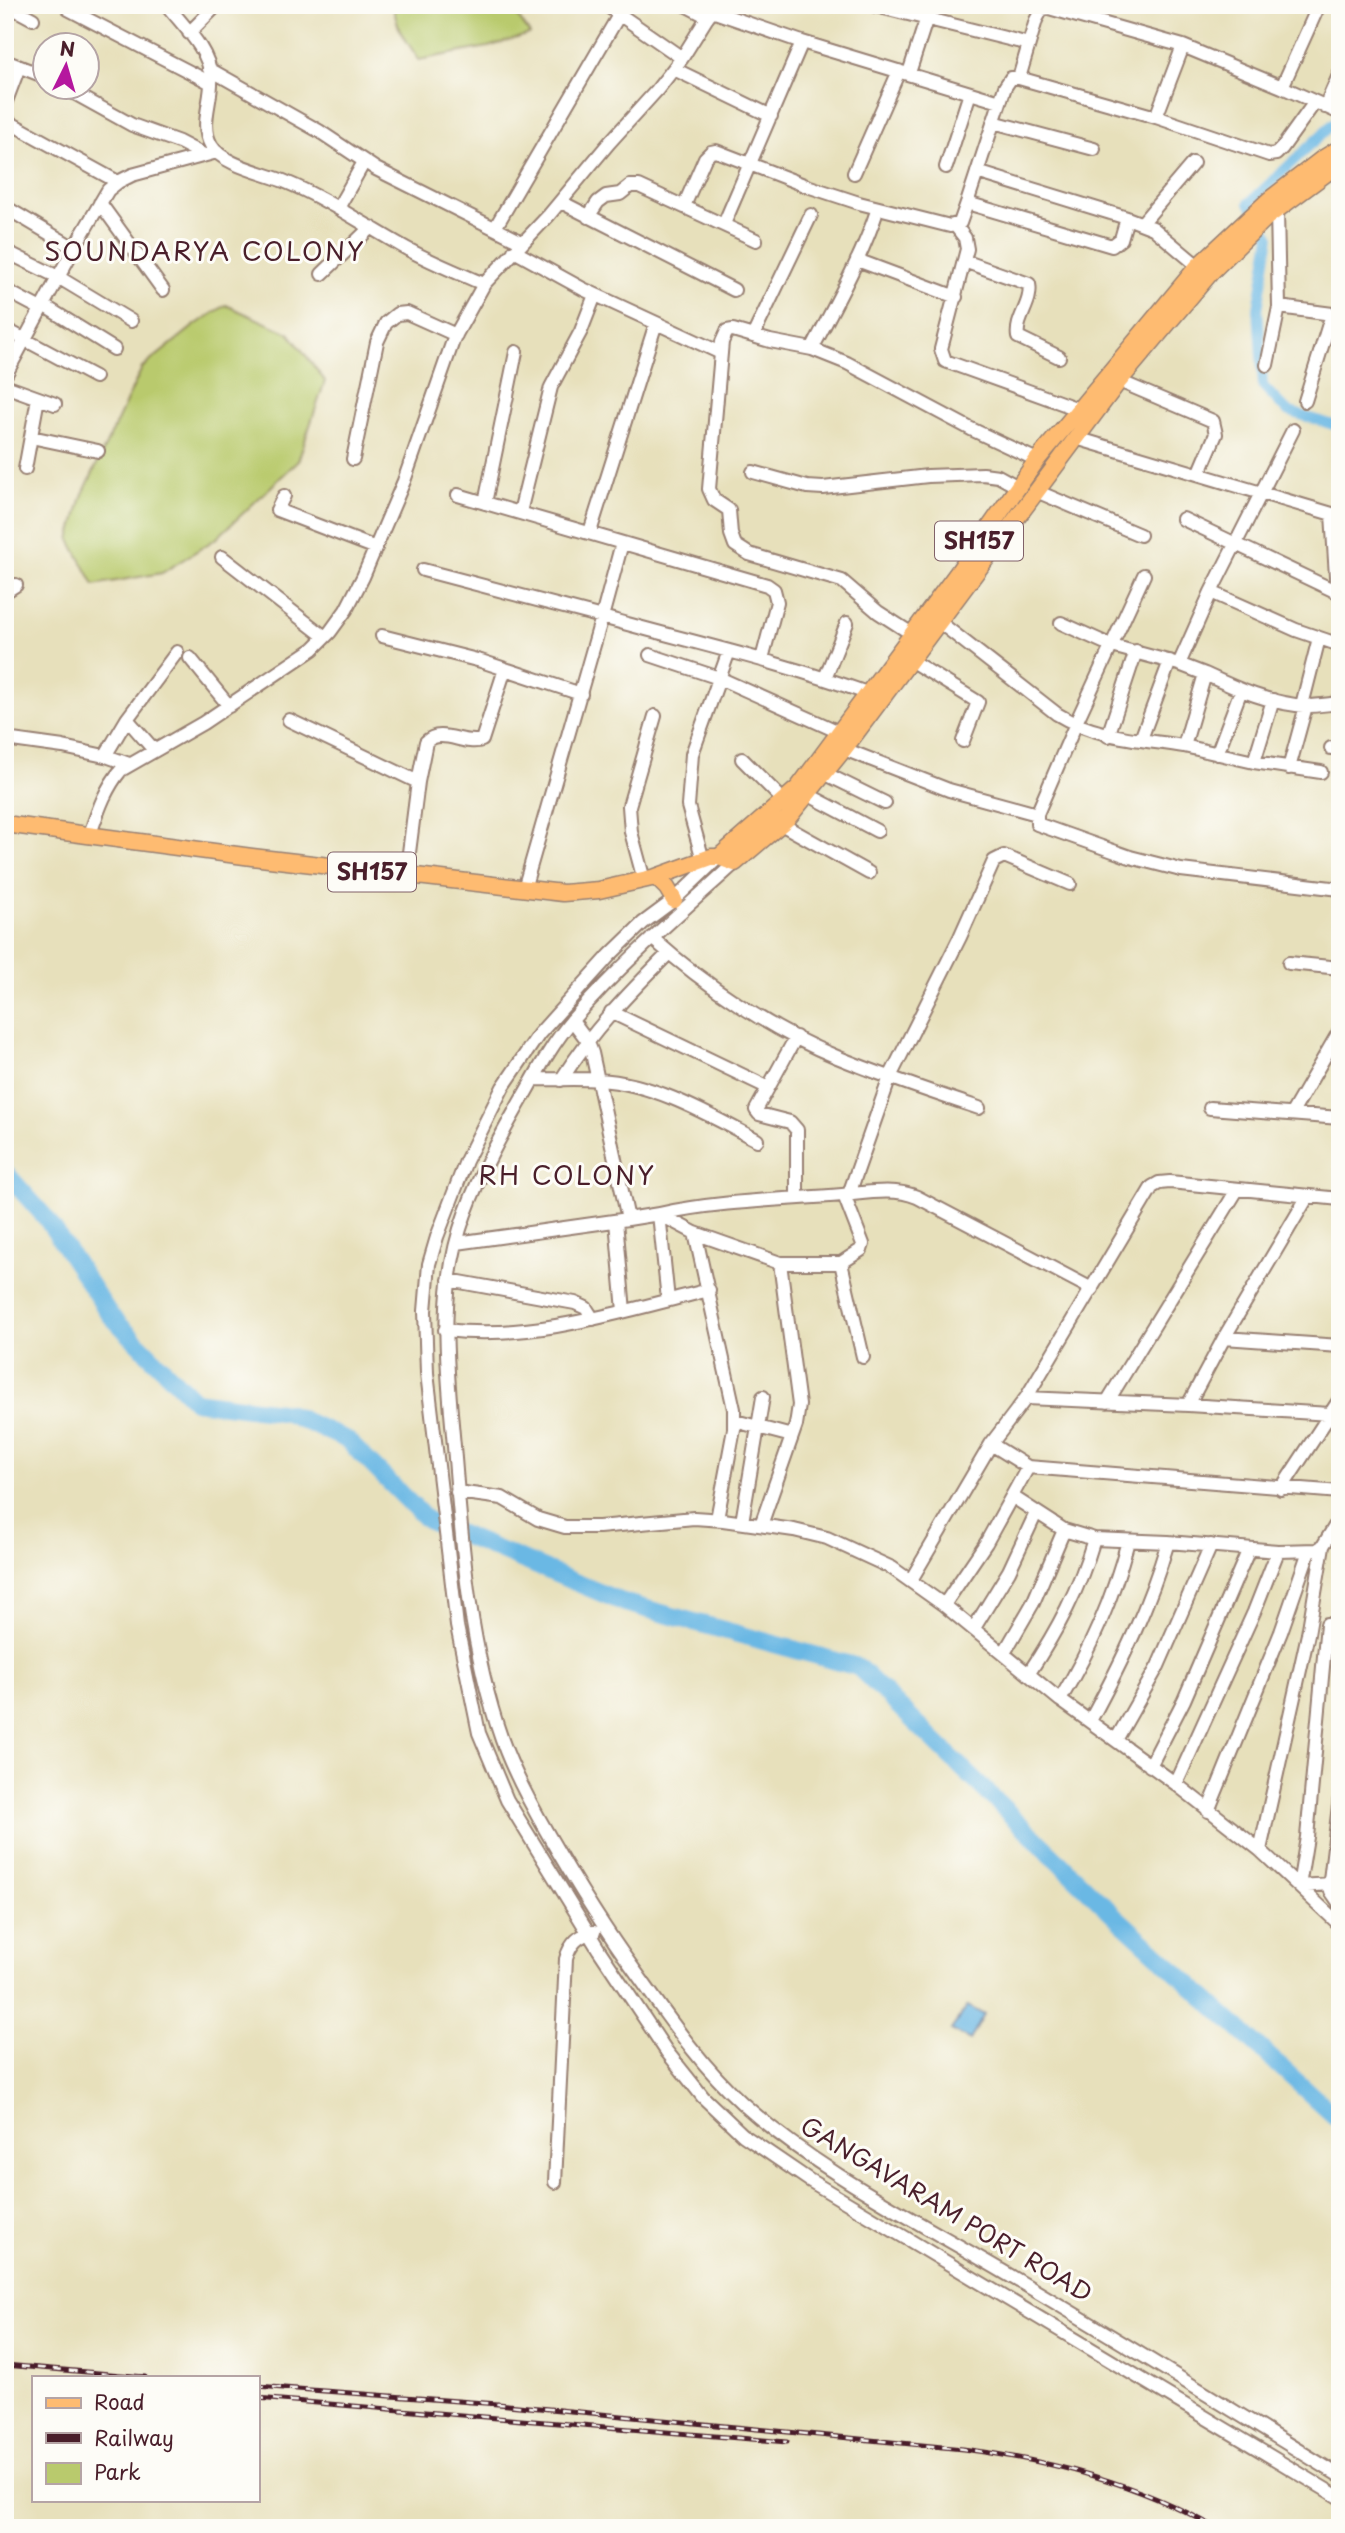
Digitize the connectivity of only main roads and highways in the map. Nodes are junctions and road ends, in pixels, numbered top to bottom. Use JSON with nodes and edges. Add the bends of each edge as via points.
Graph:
{"nodes":[{"id":1,"x":1340,"y":148,"type":"edge"},
{"id":2,"x":1340,"y":163,"type":"edge"},
{"id":3,"x":1271,"y":209,"type":"junction"},
{"id":4,"x":1218,"y":256,"type":"junction"},
{"id":5,"x":5,"y":824,"type":"edge"},
{"id":6,"x":711,"y":858,"type":"junction"},
{"id":7,"x":650,"y":879,"type":"junction"},
{"id":8,"x":674,"y":900,"type":"road end"}],
"edges":[{"from":1,"to":3,"type":"main road","number":"SH157","via":[[1322,159]]},
{"from":2,"to":3,"type":"main road","number":"SH157"},
{"from":3,"to":4,"type":"main road","number":"SH157"},
{"from":4,"to":6,"type":"main road","number":"SH157","via":[[1198,265],[1037,460],[798,788]]},
{"from":4,"to":6,"type":"main road","number":"SH157","via":[[807,794],[781,824],[735,863]]},
{"from":5,"to":7,"type":"main road","number":"SH157","via":[[563,893]]},
{"from":6,"to":7,"type":"main road","number":"SH157"},
{"from":7,"to":8,"type":"main road","via":[[667,888]]}]}
